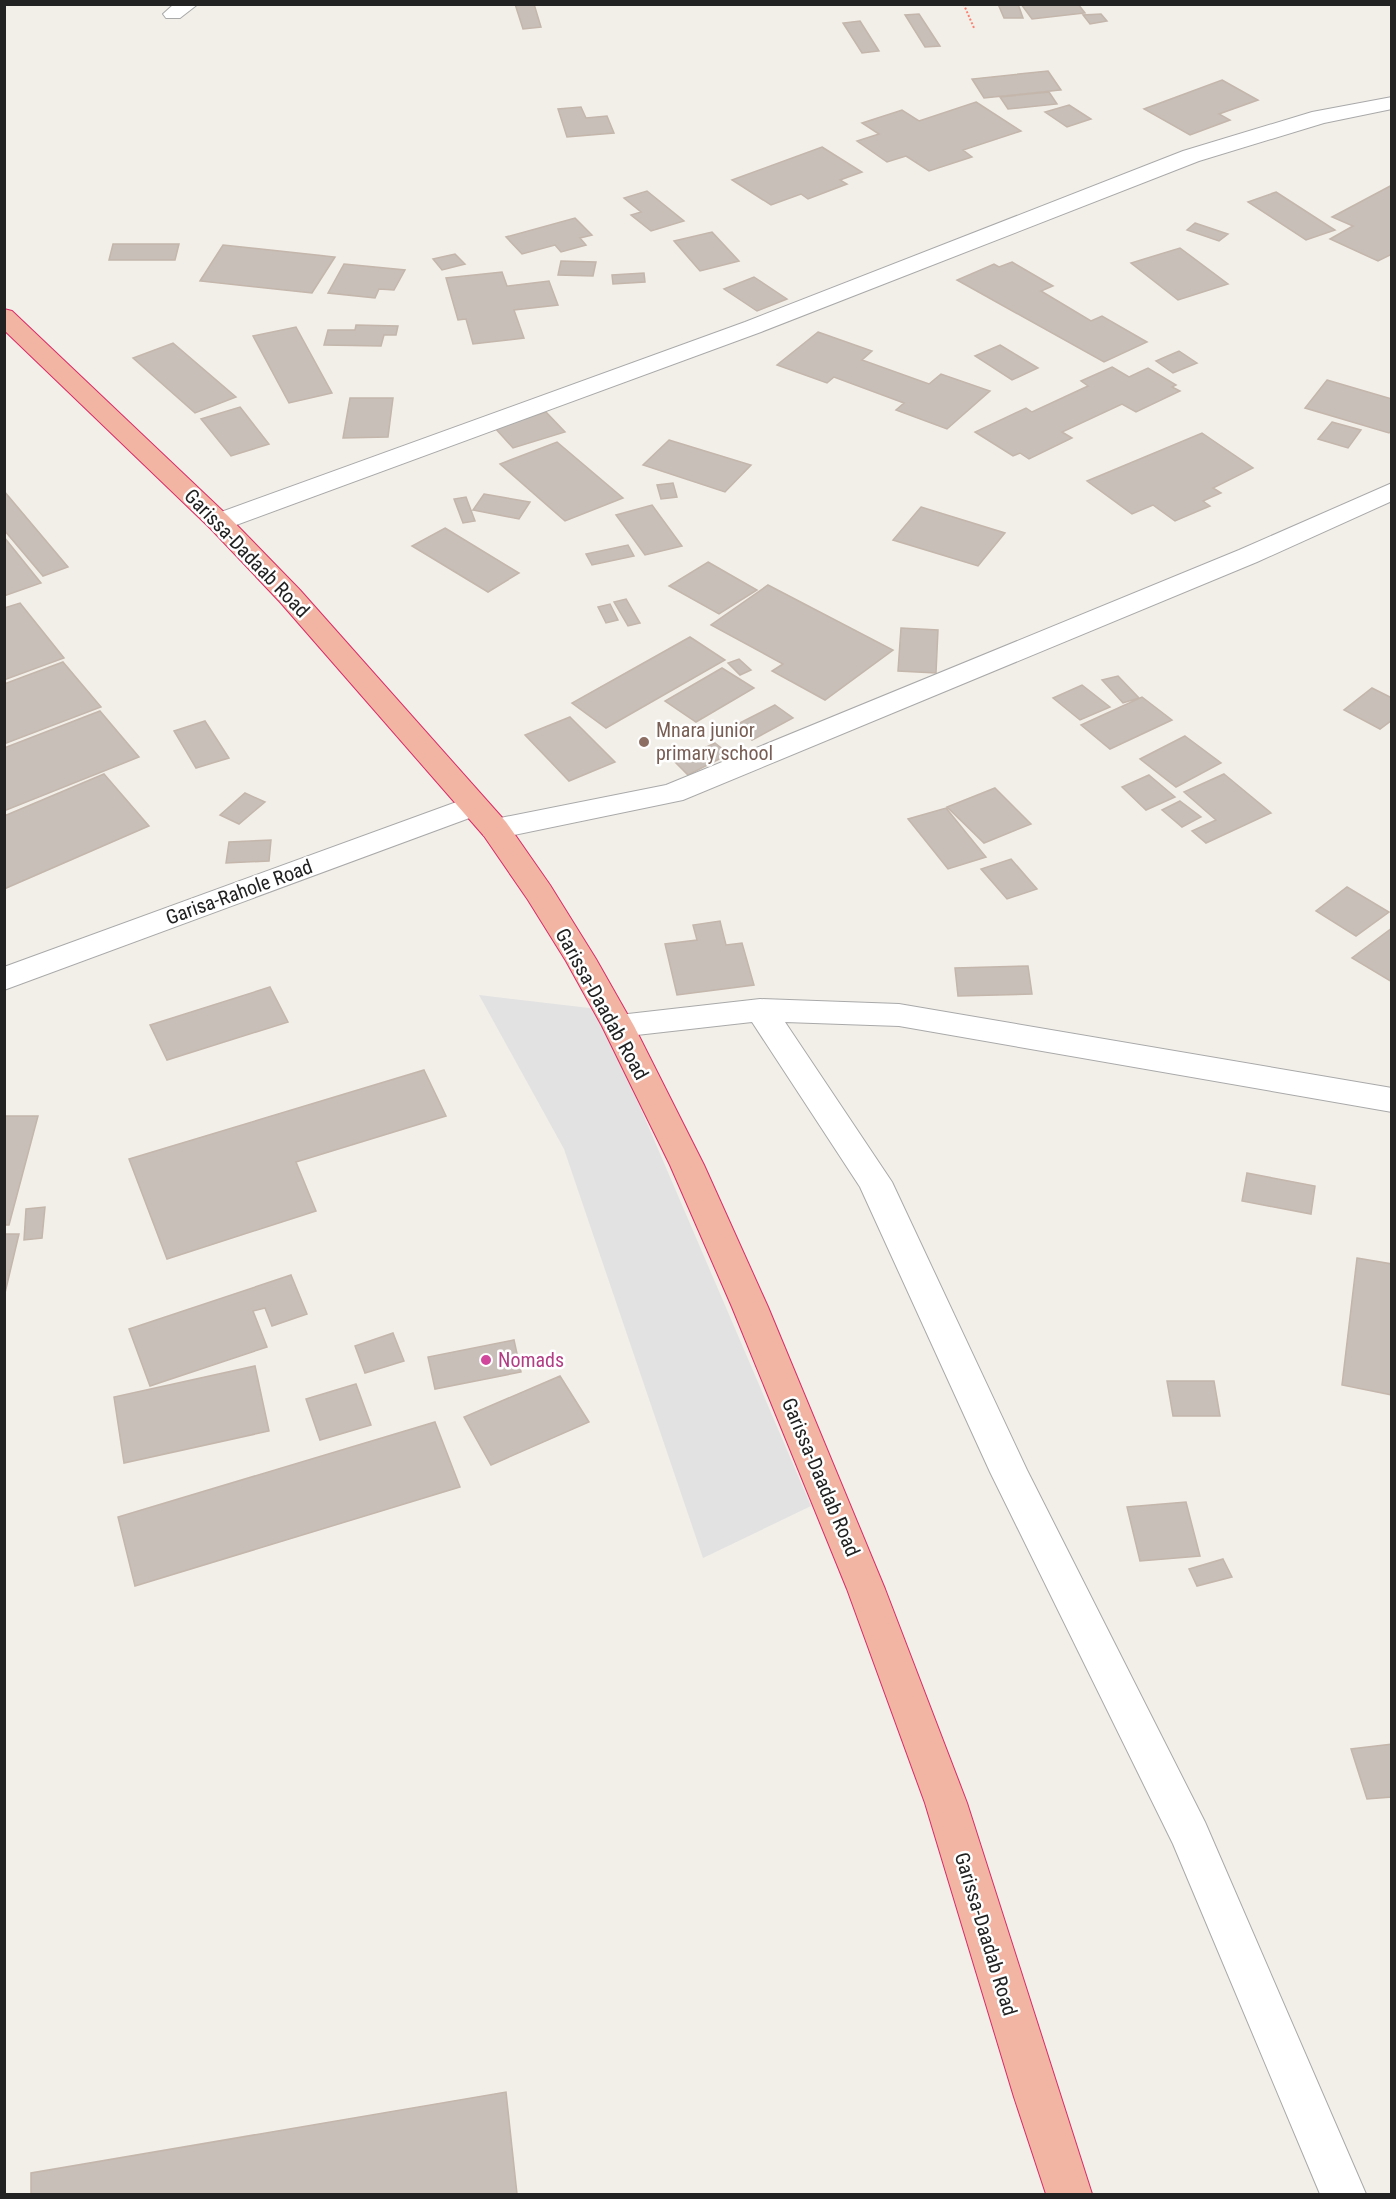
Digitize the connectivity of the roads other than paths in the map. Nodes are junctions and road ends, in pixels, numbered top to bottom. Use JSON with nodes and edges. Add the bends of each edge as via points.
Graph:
{"nodes":[{"id":1,"x":1392,"y":104,"type":"edge"},
{"id":2,"x":4,"y":316,"type":"edge"},
{"id":3,"x":1392,"y":491,"type":"edge"},
{"id":4,"x":219,"y":522,"type":"junction"},
{"id":5,"x":484,"y":818,"type":"junction"},
{"id":6,"x":4,"y":979,"type":"edge"},
{"id":7,"x":760,"y":1010,"type":"junction"},
{"id":8,"x":619,"y":1026,"type":"junction"},
{"id":9,"x":1392,"y":1100,"type":"edge"},
{"id":10,"x":1069,"y":2194,"type":"edge"},
{"id":11,"x":1343,"y":2194,"type":"edge"}],
"edges":[{"from":1,"to":4,"type":"street","via":[[1320,117],[1191,156],[753,327]]},
{"from":2,"to":4,"type":"highway","name":"Garissa-Dadaab Road"},
{"from":3,"to":5,"type":"street","name":"Garisa-Rahole Road","via":[[1248,556],[673,793]]},
{"from":4,"to":5,"type":"highway","name":"Garissa-Dadaab Road","via":[[290,596]]},
{"from":5,"to":6,"type":"street","name":"Garisa-Rahole Road"},
{"from":5,"to":8,"type":"highway","name":"Garissa-Daadab Road","via":[[524,868]]},
{"from":7,"to":8,"type":"street"},
{"from":7,"to":9,"type":"street","via":[[899,1015]]},
{"from":7,"to":11,"type":"street","via":[[875,1182],[1009,1472],[1190,1836]]},
{"from":8,"to":10,"type":"highway","name":"Garissa-Daadab Road","via":[[723,1242],[867,1587],[947,1805],[1042,2119]]}]}
